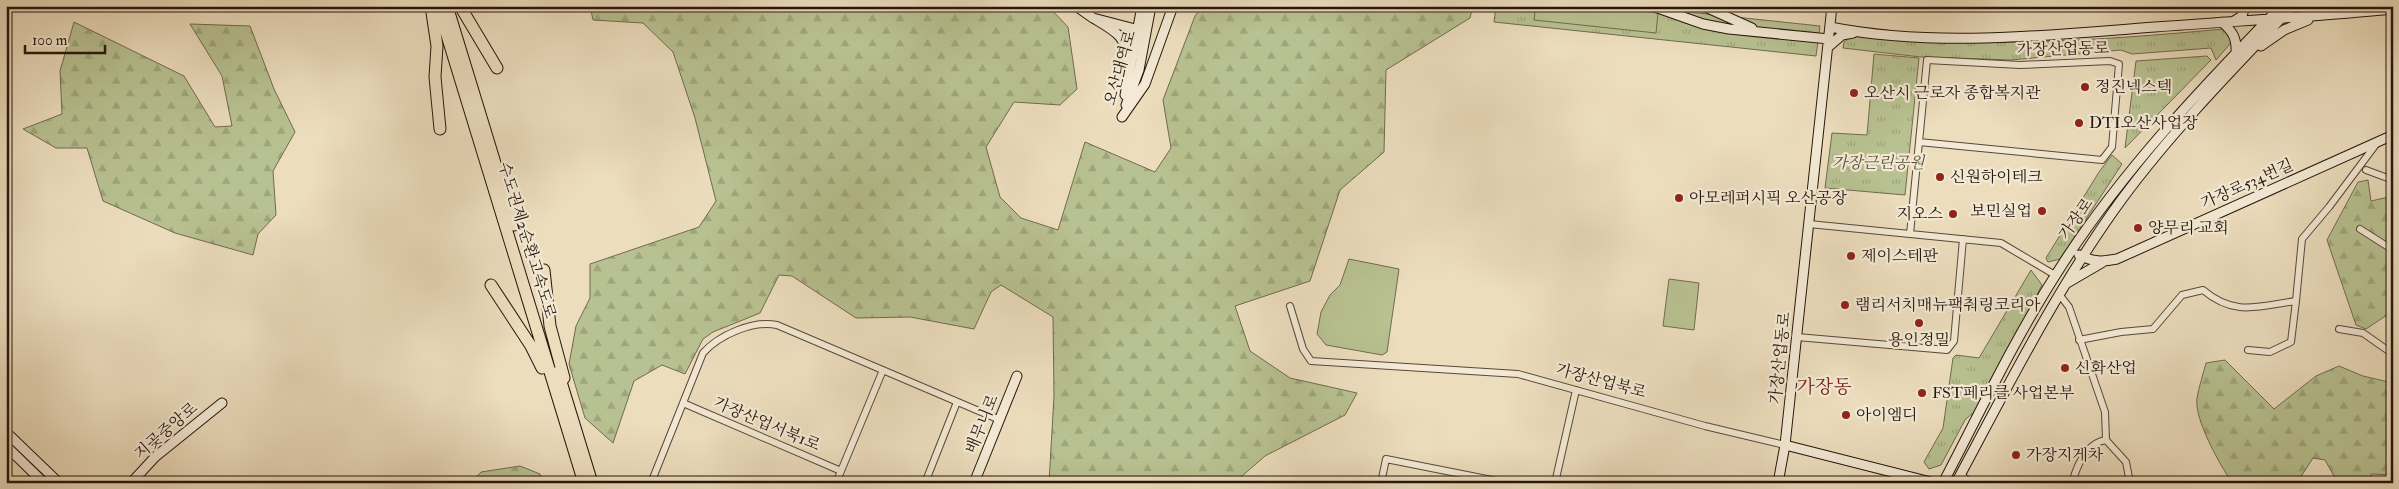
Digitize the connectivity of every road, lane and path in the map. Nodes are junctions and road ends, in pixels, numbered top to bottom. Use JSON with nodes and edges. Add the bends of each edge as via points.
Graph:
{"nodes":[{"id":1,"x":431,"y":6,"type":"edge"},
{"id":2,"x":438,"y":6,"type":"edge"},
{"id":3,"x":448,"y":6,"type":"edge"},
{"id":4,"x":460,"y":6,"type":"edge"},
{"id":5,"x":1076,"y":6,"type":"edge"},
{"id":6,"x":1142,"y":6,"type":"edge"},
{"id":7,"x":1151,"y":6,"type":"edge"},
{"id":8,"x":1173,"y":6,"type":"edge"},
{"id":9,"x":1652,"y":6,"type":"edge"},
{"id":10,"x":1703,"y":6,"type":"edge"},
{"id":11,"x":1832,"y":6,"type":"edge"},
{"id":12,"x":2245,"y":6,"type":"edge"},
{"id":13,"x":2293,"y":6,"type":"edge"},
{"id":14,"x":2393,"y":9,"type":"edge"},
{"id":15,"x":2283,"y":11,"type":"edge"},
{"id":16,"x":2346,"y":14,"type":"junction"},
{"id":17,"x":1093,"y":18,"type":"junction"},
{"id":18,"x":2269,"y":20,"type":"junction"},
{"id":19,"x":2222,"y":22,"type":"junction"},
{"id":20,"x":2234,"y":22,"type":"junction"},
{"id":21,"x":1830,"y":27,"type":"junction"},
{"id":22,"x":1142,"y":30,"type":"junction"},
{"id":23,"x":1856,"y":32,"type":"junction"},
{"id":24,"x":1776,"y":34,"type":"junction"},
{"id":25,"x":1828,"y":43,"type":"junction"},
{"id":26,"x":2239,"y":57,"type":"junction"},
{"id":27,"x":497,"y":68,"type":"dead end"},
{"id":28,"x":1126,"y":92,"type":"junction"},
{"id":29,"x":1122,"y":117,"type":"junction"},
{"id":30,"x":440,"y":130,"type":"dead end"},
{"id":31,"x":2393,"y":135,"type":"edge"},
{"id":32,"x":2379,"y":141,"type":"junction"},
{"id":33,"x":1919,"y":142,"type":"junction"},
{"id":34,"x":2366,"y":170,"type":"dead end"},
{"id":35,"x":2393,"y":180,"type":"edge"},
{"id":36,"x":1809,"y":224,"type":"junction"},
{"id":37,"x":2360,"y":229,"type":"dead end"},
{"id":38,"x":1910,"y":234,"type":"junction"},
{"id":39,"x":1963,"y":239,"type":"junction"},
{"id":40,"x":2393,"y":250,"type":"edge"},
{"id":41,"x":2072,"y":251,"type":"junction"},
{"id":42,"x":2082,"y":257,"type":"junction"},
{"id":43,"x":2106,"y":261,"type":"junction"},
{"id":44,"x":544,"y":270,"type":"dead end"},
{"id":45,"x":2055,"y":275,"type":"junction"},
{"id":46,"x":491,"y":285,"type":"dead end"},
{"id":47,"x":2064,"y":285,"type":"junction"},
{"id":48,"x":2059,"y":294,"type":"junction"},
{"id":49,"x":2296,"y":301,"type":"junction"},
{"id":50,"x":1290,"y":306,"type":"dead end"},
{"id":51,"x":2339,"y":329,"type":"dead end"},
{"id":52,"x":1797,"y":337,"type":"junction"},
{"id":53,"x":2079,"y":340,"type":"junction"},
{"id":54,"x":2248,"y":350,"type":"dead end"},
{"id":55,"x":2393,"y":354,"type":"edge"},
{"id":56,"x":883,"y":370,"type":"junction"},
{"id":57,"x":1017,"y":376,"type":"dead end"},
{"id":58,"x":1576,"y":390,"type":"junction"},
{"id":59,"x":222,"y":402,"type":"dead end"},
{"id":60,"x":957,"y":402,"type":"junction"},
{"id":61,"x":683,"y":403,"type":"junction"},
{"id":62,"x":1000,"y":420,"type":"junction"},
{"id":63,"x":6,"y":432,"type":"edge"},
{"id":64,"x":2106,"y":440,"type":"junction"},
{"id":65,"x":1786,"y":444,"type":"junction"},
{"id":66,"x":6,"y":446,"type":"edge"},
{"id":67,"x":583,"y":467,"type":"junction"},
{"id":68,"x":841,"y":471,"type":"junction"},
{"id":69,"x":1958,"y":479,"type":"edge"},
{"id":70,"x":44,"y":483,"type":"edge"},
{"id":71,"x":59,"y":483,"type":"edge"},
{"id":72,"x":130,"y":483,"type":"edge"},
{"id":73,"x":584,"y":483,"type":"edge"},
{"id":74,"x":592,"y":483,"type":"edge"},
{"id":75,"x":651,"y":483,"type":"edge"},
{"id":76,"x":836,"y":483,"type":"edge"},
{"id":77,"x":925,"y":483,"type":"edge"},
{"id":78,"x":974,"y":483,"type":"edge"},
{"id":79,"x":1381,"y":483,"type":"edge"},
{"id":80,"x":1507,"y":483,"type":"edge"},
{"id":81,"x":1555,"y":483,"type":"edge"},
{"id":82,"x":1778,"y":483,"type":"edge"},
{"id":83,"x":1934,"y":483,"type":"edge"},
{"id":84,"x":1943,"y":483,"type":"edge"},
{"id":85,"x":1971,"y":483,"type":"edge"},
{"id":86,"x":2072,"y":483,"type":"edge"},
{"id":87,"x":2130,"y":483,"type":"edge"}],
"edges":[{"from":1,"to":30,"type":"highway","via":[[436,38],[436,97]]},
{"from":2,"to":67,"type":"highway","name":"수도권제2순환고속도로"},
{"from":3,"to":67,"type":"highway","name":"수도권제2순환고속도로"},
{"from":4,"to":27,"type":"highway"},
{"from":5,"to":17,"type":"main road"},
{"from":6,"to":22,"type":"main road","name":"오산대역로"},
{"from":7,"to":22,"type":"main road","name":"오산대역로"},
{"from":8,"to":29,"type":"main road","via":[[1144,84]]},
{"from":9,"to":24,"type":"main road","via":[[1703,24]]},
{"from":10,"to":24,"type":"main road","via":[[1747,27]]},
{"from":11,"to":21,"type":"main road","name":"가장산업동로"},
{"from":12,"to":20,"type":"main road","via":[[2242,16]]},
{"from":13,"to":15,"type":"main road","name":"가장로"},
{"from":14,"to":16,"type":"main road"},
{"from":15,"to":16,"type":"main road"},
{"from":15,"to":18,"type":"main road"},
{"from":15,"to":26,"type":"main road","name":"가장로"},
{"from":16,"to":26,"type":"main road","via":[[2322,16],[2295,24]]},
{"from":17,"to":22,"type":"main road"},
{"from":17,"to":28,"type":"main road","via":[[1120,35],[1126,48]]},
{"from":18,"to":20,"type":"main road"},
{"from":18,"to":26,"type":"main road","name":"가장로"},
{"from":19,"to":20,"type":"main road"},
{"from":19,"to":23,"type":"main road","via":[[2096,33],[1977,38]]},
{"from":19,"to":26,"type":"main road","via":[[2234,33]]},
{"from":21,"to":23,"type":"main road"},
{"from":21,"to":25,"type":"main road","name":"가장산업동로"},
{"from":22,"to":28,"type":"main road","name":"오산대역로"},
{"from":22,"to":29,"type":"main road","name":"오산대역로","via":[[1139,70]]},
{"from":23,"to":25,"type":"main road"},
{"from":24,"to":25,"type":"main road"},
{"from":25,"to":36,"type":"main road","name":"가장산업동로"},
{"from":26,"to":41,"type":"main road","name":"가장로","via":[[2188,102],[2138,159]]},
{"from":26,"to":42,"type":"main road","name":"가장로","via":[[2161,149]]},
{"from":28,"to":29,"type":"main road","name":"오산대역로"},
{"from":31,"to":32,"type":"main road","name":"가장로534번길"},
{"from":32,"to":43,"type":"main road","name":"가장로534번길","via":[[2117,259]]},
{"from":32,"to":49,"type":"street","name":"가장로534번길","via":[[2302,239]]},
{"from":33,"to":33,"type":"street","name":"가장산업동로","via":[[2102,160],[2112,146],[2119,64],[2110,61],[2020,65],[1927,60]]},
{"from":33,"to":38,"type":"street","name":"가장산업동로"},
{"from":34,"to":35,"type":"street"},
{"from":36,"to":38,"type":"street"},
{"from":36,"to":52,"type":"main road","name":"가장산업동로"},
{"from":37,"to":40,"type":"street"},
{"from":38,"to":39,"type":"street"},
{"from":39,"to":45,"type":"street","via":[[2001,243]]},
{"from":39,"to":52,"type":"street","via":[[1954,341],[1947,350]]},
{"from":41,"to":42,"type":"main road","name":"가장로534번길"},
{"from":41,"to":45,"type":"main road","name":"가장로"},
{"from":42,"to":43,"type":"main road","name":"가장로534번길"},
{"from":42,"to":47,"type":"main road","name":"가장로"},
{"from":43,"to":47,"type":"main road"},
{"from":44,"to":67,"type":"highway","via":[[550,326],[584,443]]},
{"from":45,"to":84,"type":"main road","name":"가장로"},
{"from":46,"to":67,"type":"highway","via":[[538,358]]},
{"from":47,"to":48,"type":"main road","name":"가장로"},
{"from":48,"to":53,"type":"street","via":[[2069,308]]},
{"from":48,"to":69,"type":"main road","name":"가장로"},
{"from":49,"to":53,"type":"street","via":[[2239,309],[2215,300],[2203,290],[2182,295],[2153,329]]},
{"from":49,"to":54,"type":"street","name":"가장로534번길","via":[[2291,342],[2270,352]]},
{"from":50,"to":58,"type":"street","name":"가장산업북로","via":[[1303,349],[1311,361],[1518,374]]},
{"from":51,"to":55,"type":"street","via":[[2362,333]]},
{"from":52,"to":65,"type":"main road","name":"가장산업동로"},
{"from":53,"to":64,"type":"street","via":[[2105,412]]},
{"from":56,"to":60,"type":"street"},
{"from":56,"to":61,"type":"street","via":[[777,325],[756,324],[712,343],[703,353]]},
{"from":56,"to":68,"type":"street"},
{"from":57,"to":62,"type":"main road","name":"배무니로"},
{"from":58,"to":65,"type":"street","name":"가장산업북로","via":[[1705,426]]},
{"from":58,"to":81,"type":"street"},
{"from":59,"to":72,"type":"main road","name":"지곶중앙로","via":[[155,457]]},
{"from":60,"to":62,"type":"street"},
{"from":60,"to":77,"type":"street"},
{"from":61,"to":68,"type":"street","name":"가장산업서북1로"},
{"from":61,"to":75,"type":"street"},
{"from":62,"to":78,"type":"main road","name":"배무니로"},
{"from":63,"to":71,"type":"main road"},
{"from":64,"to":86,"type":"street","via":[[2097,441],[2085,454]]},
{"from":64,"to":87,"type":"street","via":[[2126,462]]},
{"from":65,"to":82,"type":"main road","name":"가장산업동로"},
{"from":65,"to":83,"type":"main road","name":"가장산업북로"},
{"from":66,"to":70,"type":"main road"},
{"from":67,"to":73,"type":"highway","name":"수도권제2순환고속도로"},
{"from":67,"to":74,"type":"highway","name":"수도권제2순환고속도로"},
{"from":68,"to":76,"type":"street"},
{"from":69,"to":85,"type":"street"},
{"from":79,"to":80,"type":"street","via":[[1386,459]]}]}
